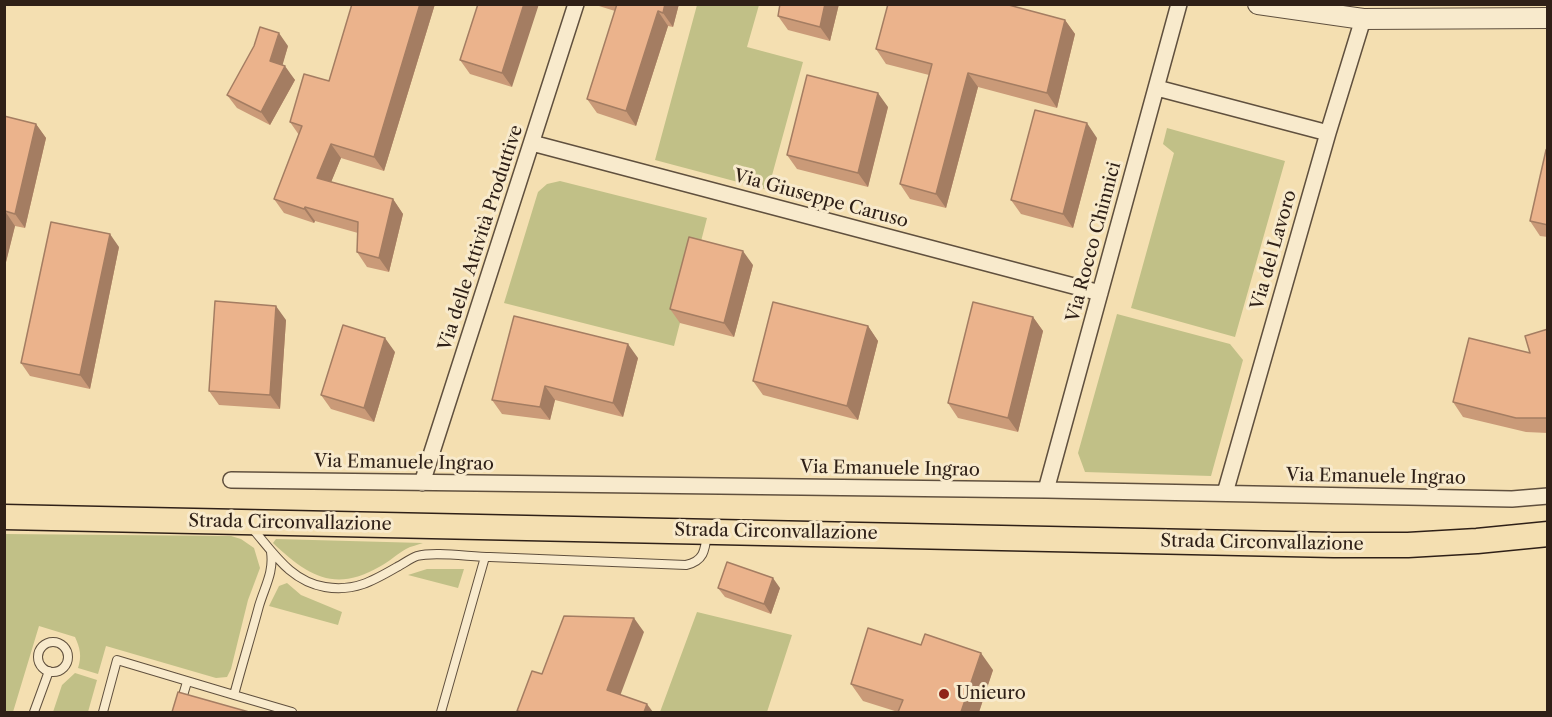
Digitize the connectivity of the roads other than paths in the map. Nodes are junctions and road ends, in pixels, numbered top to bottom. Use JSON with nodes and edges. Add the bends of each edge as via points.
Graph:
{"nodes":[{"id":1,"x":576,"y":4,"type":"edge"},
{"id":2,"x":1179,"y":4,"type":"edge"},
{"id":3,"x":1258,"y":4,"type":"edge"},
{"id":4,"x":1548,"y":18,"type":"edge"},
{"id":5,"x":1363,"y":19,"type":"junction"},
{"id":6,"x":1157,"y":88,"type":"junction"},
{"id":7,"x":1328,"y":133,"type":"junction"},
{"id":8,"x":532,"y":143,"type":"junction"},
{"id":9,"x":1100,"y":293,"type":"junction"},
{"id":10,"x":231,"y":480,"type":"dead end"},
{"id":11,"x":422,"y":483,"type":"junction"},
{"id":12,"x":1046,"y":490,"type":"junction"},
{"id":13,"x":1225,"y":493,"type":"junction"},
{"id":14,"x":1548,"y":496,"type":"edge"},
{"id":15,"x":4,"y":517,"type":"edge"},
{"id":16,"x":247,"y":523,"type":"junction"},
{"id":17,"x":707,"y":531,"type":"junction"},
{"id":18,"x":1548,"y":534,"type":"edge"},
{"id":19,"x":271,"y":550,"type":"junction"},
{"id":20,"x":485,"y":557,"type":"junction"},
{"id":21,"x":49,"y":671,"type":"dead end"},
{"id":22,"x":187,"y":682,"type":"junction"},
{"id":23,"x":234,"y":695,"type":"junction"},
{"id":24,"x":34,"y":712,"type":"edge"},
{"id":25,"x":103,"y":712,"type":"edge"},
{"id":26,"x":178,"y":712,"type":"edge"},
{"id":27,"x":292,"y":712,"type":"edge"},
{"id":28,"x":441,"y":712,"type":"edge"}],
"edges":[{"from":1,"to":8,"type":"street","name":"Via delle Attività Produttive"},
{"from":2,"to":6,"type":"street","name":"Via Rocco Chinnici"},
{"from":3,"to":5,"type":"street"},
{"from":4,"to":5,"type":"street"},
{"from":5,"to":7,"type":"street","name":"Via del Lavoro"},
{"from":6,"to":7,"type":"street"},
{"from":6,"to":9,"type":"street","name":"Via Rocco Chinnici"},
{"from":7,"to":13,"type":"street","name":"Via del Lavoro"},
{"from":8,"to":9,"type":"street","name":"Via Giuseppe Caruso"},
{"from":8,"to":11,"type":"street","name":"Via delle Attività Produttive"},
{"from":9,"to":12,"type":"street","name":"Via Rocco Chinnici"},
{"from":10,"to":11,"type":"street","name":"Via Emanuele Ingrao"},
{"from":11,"to":12,"type":"street","name":"Via Emanuele Ingrao"},
{"from":12,"to":13,"type":"street","name":"Via Emanuele Ingrao"},
{"from":13,"to":14,"type":"street","name":"Via Emanuele Ingrao","via":[[1512,499]]},
{"from":15,"to":16,"type":"main road","name":"Strada Circonvallazione"},
{"from":16,"to":17,"type":"main road","name":"Strada Circonvallazione"},
{"from":16,"to":19,"type":"lane"},
{"from":17,"to":18,"type":"main road","name":"Strada Circonvallazione","via":[[1366,545]]},
{"from":17,"to":20,"type":"lane","via":[[703,555],[686,565]]},
{"from":19,"to":20,"type":"lane","via":[[299,578],[336,588],[370,582],[417,556]]},
{"from":19,"to":23,"type":"lane","via":[[271,572]]},
{"from":20,"to":28,"type":"lane"},
{"from":21,"to":24,"type":"lane"},
{"from":22,"to":23,"type":"lane"},
{"from":22,"to":25,"type":"lane","via":[[117,660]]},
{"from":22,"to":26,"type":"lane"},
{"from":23,"to":27,"type":"lane"}]}
